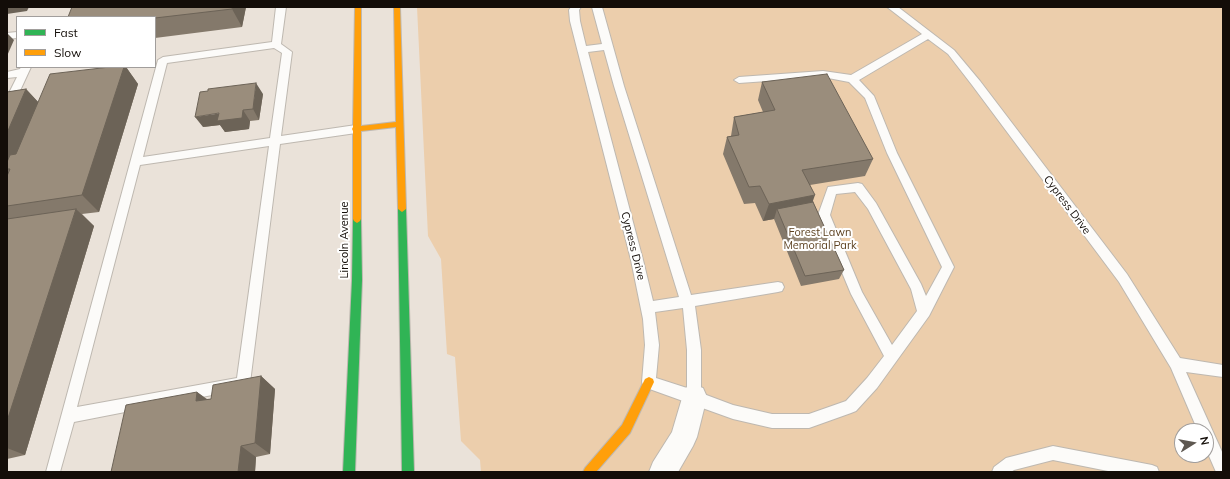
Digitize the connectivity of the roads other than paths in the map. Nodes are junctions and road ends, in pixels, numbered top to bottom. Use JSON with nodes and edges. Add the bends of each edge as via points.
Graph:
{"nodes":[{"id":1,"x":281,"y":7,"type":"edge"},
{"id":2,"x":358,"y":7,"type":"edge"},
{"id":3,"x":397,"y":7,"type":"edge"},
{"id":4,"x":576,"y":7,"type":"edge"},
{"id":5,"x":597,"y":7,"type":"edge"},
{"id":6,"x":892,"y":7,"type":"edge"},
{"id":7,"x":928,"y":35,"type":"junction"},
{"id":8,"x":276,"y":45,"type":"junction"},
{"id":9,"x":608,"y":46,"type":"junction"},
{"id":10,"x":583,"y":50,"type":"junction"},
{"id":11,"x":25,"y":70,"type":"edge"},
{"id":12,"x":7,"y":74,"type":"edge"},
{"id":13,"x":852,"y":79,"type":"junction"},
{"id":14,"x":739,"y":80,"type":"dead end"},
{"id":15,"x":7,"y":108,"type":"edge"},
{"id":16,"x":400,"y":124,"type":"junction"},
{"id":17,"x":356,"y":129,"type":"junction"},
{"id":18,"x":274,"y":141,"type":"junction"},
{"id":19,"x":136,"y":162,"type":"junction"},
{"id":20,"x":778,"y":287,"type":"dead end"},
{"id":21,"x":688,"y":303,"type":"junction"},
{"id":22,"x":647,"y":308,"type":"junction"},
{"id":23,"x":924,"y":312,"type":"junction"},
{"id":24,"x":891,"y":356,"type":"junction"},
{"id":25,"x":1176,"y":364,"type":"junction"},
{"id":26,"x":1223,"y":371,"type":"edge"},
{"id":27,"x":649,"y":382,"type":"junction"},
{"id":28,"x":694,"y":397,"type":"junction"},
{"id":29,"x":68,"y":416,"type":"junction"},
{"id":30,"x":1202,"y":423,"type":"edge"},
{"id":31,"x":1214,"y":450,"type":"edge"},
{"id":32,"x":1223,"y":471,"type":"edge"},
{"id":33,"x":53,"y":472,"type":"edge"},
{"id":34,"x":349,"y":472,"type":"edge"},
{"id":35,"x":408,"y":472,"type":"edge"},
{"id":36,"x":589,"y":472,"type":"edge"},
{"id":37,"x":663,"y":472,"type":"edge"},
{"id":38,"x":999,"y":472,"type":"edge"},
{"id":39,"x":1152,"y":472,"type":"edge"}],
"edges":[{"from":1,"to":8,"type":"lane"},
{"from":2,"to":17,"type":"main road","name":"Lincoln Avenue"},
{"from":3,"to":16,"type":"main road"},
{"from":4,"to":10,"type":"lane","name":"Cypress Drive","via":[[575,21]]},
{"from":5,"to":9,"type":"lane"},
{"from":6,"to":7,"type":"lane","name":"Cypress Drive"},
{"from":7,"to":13,"type":"lane"},
{"from":7,"to":25,"type":"lane","name":"Cypress Drive","via":[[951,52],[1033,158],[1122,278]]},
{"from":8,"to":18,"type":"lane","via":[[286,52]]},
{"from":8,"to":19,"type":"lane","via":[[163,60]]},
{"from":9,"to":10,"type":"lane"},
{"from":9,"to":21,"type":"lane"},
{"from":10,"to":22,"type":"lane","name":"Cypress Drive"},
{"from":11,"to":12,"type":"lane"},
{"from":11,"to":15,"type":"lane"},
{"from":13,"to":14,"type":"lane","via":[[823,74]]},
{"from":13,"to":23,"type":"lane","via":[[869,96],[892,153],[948,267]]},
{"from":16,"to":17,"type":"main road"},
{"from":16,"to":35,"type":"main road"},
{"from":17,"to":18,"type":"lane"},
{"from":17,"to":34,"type":"main road","name":"Lincoln Avenue","via":[[357,280]]},
{"from":18,"to":19,"type":"lane"},
{"from":18,"to":29,"type":"lane","via":[[243,383]]},
{"from":19,"to":29,"type":"lane"},
{"from":20,"to":21,"type":"lane"},
{"from":21,"to":22,"type":"lane"},
{"from":21,"to":28,"type":"lane","via":[[694,350]]},
{"from":22,"to":27,"type":"lane","name":"Cypress Drive","via":[[652,345]]},
{"from":23,"to":24,"type":"lane"},
{"from":23,"to":24,"type":"lane","via":[[917,288],[872,206],[858,187],[832,190],[824,215],[858,294]]},
{"from":24,"to":28,"type":"lane","via":[[872,383],[851,406],[809,421],[772,421],[733,412]]},
{"from":25,"to":26,"type":"lane"},
{"from":25,"to":30,"type":"lane","name":"Cypress Drive"},
{"from":27,"to":28,"type":"lane"},
{"from":27,"to":36,"type":"main road","name":"Cypress Drive","via":[[626,429]]},
{"from":28,"to":37,"type":"street","via":[[684,437]]},
{"from":29,"to":33,"type":"lane"},
{"from":31,"to":32,"type":"lane","name":"Cypress Drive"},
{"from":38,"to":39,"type":"lane","via":[[1011,463],[1053,453]]}]}
